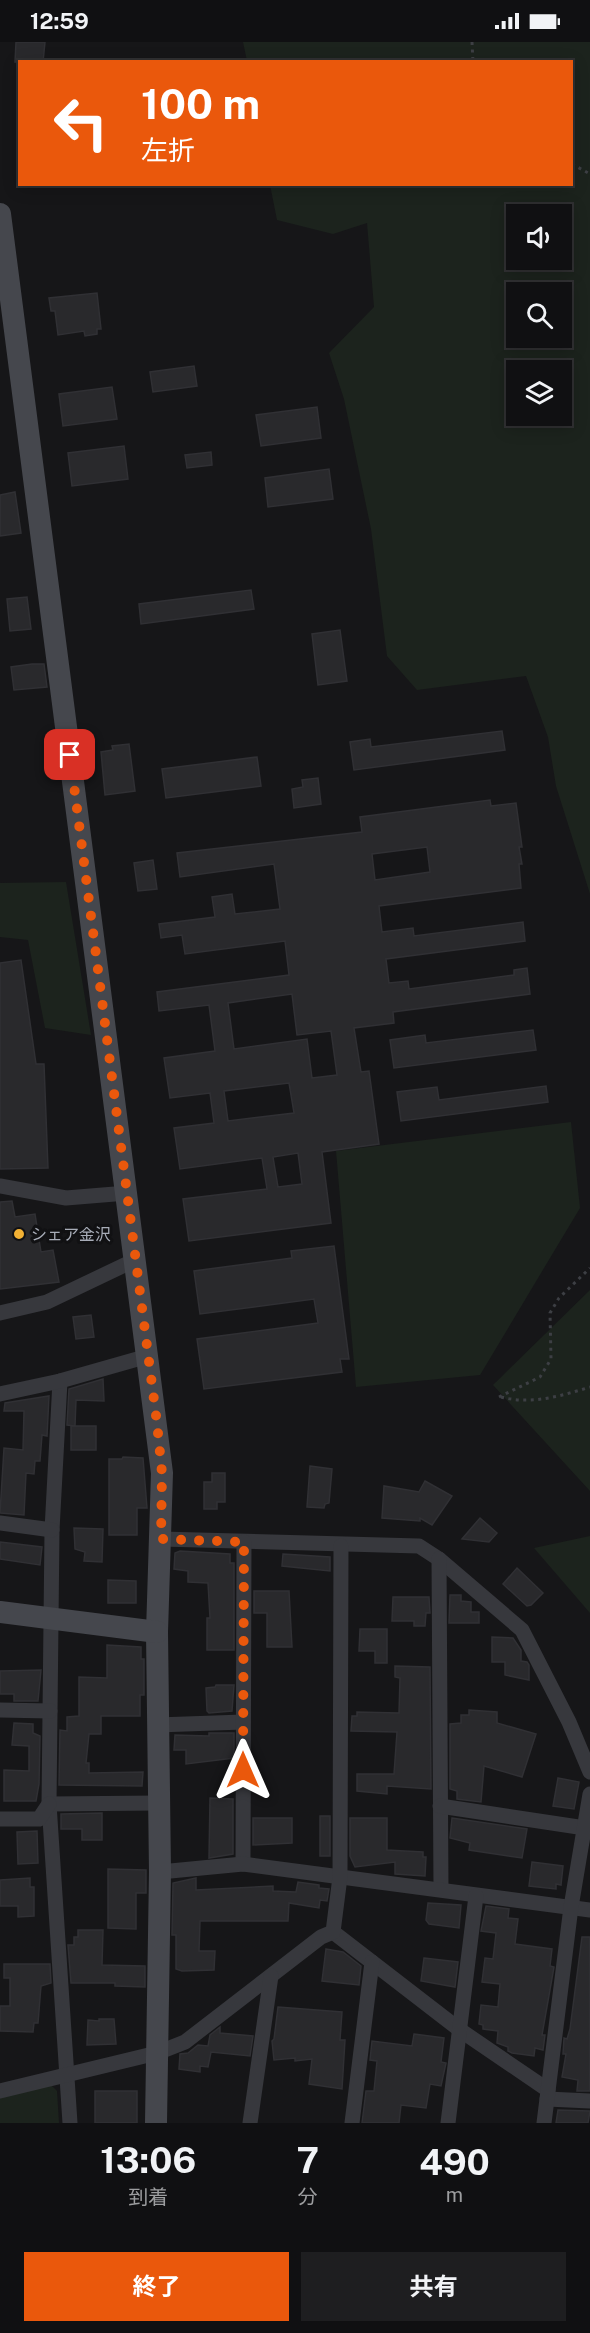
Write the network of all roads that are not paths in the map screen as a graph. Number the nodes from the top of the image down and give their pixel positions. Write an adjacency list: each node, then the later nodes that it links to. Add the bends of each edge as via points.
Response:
1 (0, 213): 3 (street)
2 (0, 1186): 3 (street, via 66,1198)
3 (127, 1193): 4 (street)
4 (135, 1260): 5 (street, via 47,1302); 6 (street)
5 (0, 1313)
6 (148, 1356): 7 (street); 11 (street, via 162,1473)
7 (60, 1382): 8 (street); 10 (street)
8 (0, 1394)
9 (0, 1523): 10 (street)
10 (52, 1530): 16 (street)
11 (161, 1539): 12 (street); 17 (street)
12 (244, 1542): 13 (street); 20 (street)
13 (340, 1546): 14 (street, via 419,1546); 31 (street)
14 (439, 1559): 22 (street, via 522,1630); 26 (street)
15 (0, 1612): 16 (street)
16 (51, 1619): 17 (street); 19 (street)
17 (157, 1632): 21 (street)
18 (0, 1710): 19 (street)
19 (50, 1711): 25 (street)
20 (243, 1722): 21 (street); 29 (street)
21 (157, 1725): 24 (street)
22 (590, 1772)
23 (590, 1794): 28 (street)
24 (158, 1803): 25 (street); 30 (street)
25 (49, 1804): 27 (street, via 39,1819); 41 (street)
26 (440, 1806): 28 (street); 32 (street)
27 (0, 1818)
28 (585, 1828): 34 (street)
29 (243, 1864): 30 (street); 31 (street)
30 (160, 1872): 40 (street)
31 (340, 1877): 32 (street); 36 (street)
32 (441, 1889): 33 (street)
33 (476, 1896): 34 (street); 39 (street)
34 (572, 1907): 35 (street); 43 (street)
35 (590, 1910)
36 (333, 1932): 37 (street); 38 (street)
37 (372, 1962): 39 (street); 48 (street)
38 (271, 1976): 40 (street, via 185,2042); 47 (street)
39 (460, 2030): 43 (street); 49 (street)
40 (157, 2053): 41 (street); 46 (street)
41 (67, 2075): 42 (street); 45 (street)
42 (0, 2091)
43 (547, 2095): 44 (street); 50 (street)
44 (590, 2101)
45 (70, 2123)
46 (156, 2123)
47 (250, 2123)
48 (352, 2123)
49 (448, 2123)
50 (544, 2123)

